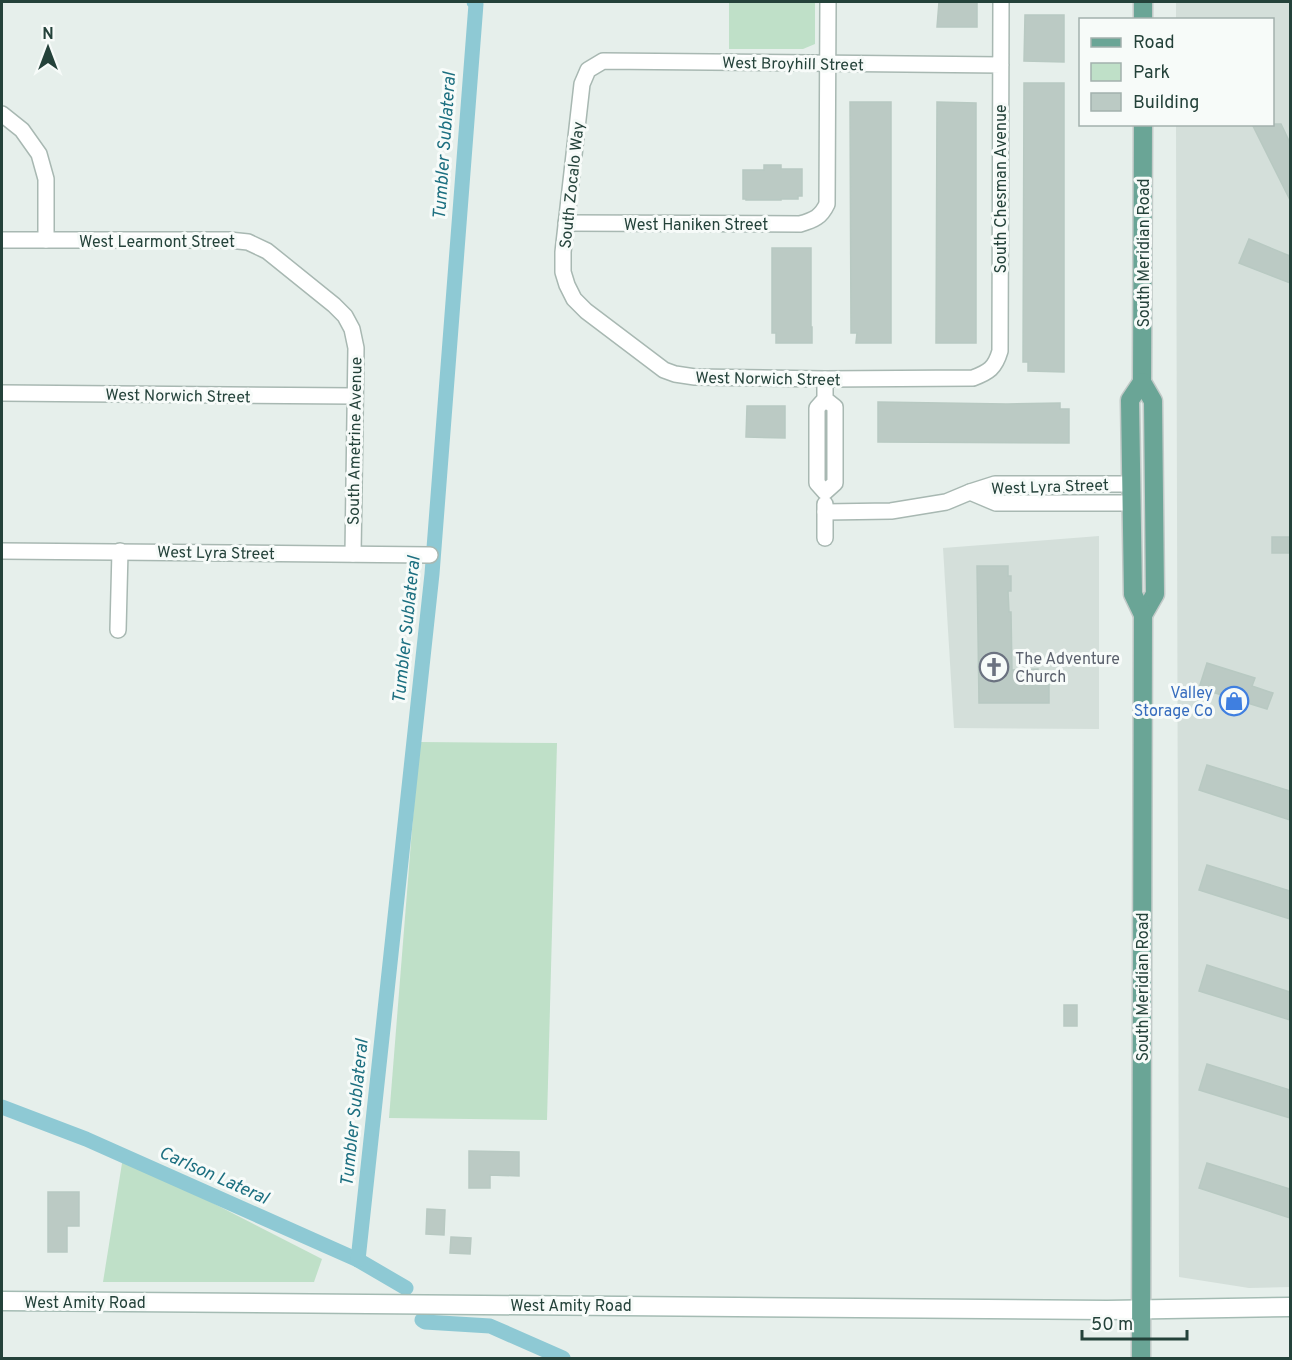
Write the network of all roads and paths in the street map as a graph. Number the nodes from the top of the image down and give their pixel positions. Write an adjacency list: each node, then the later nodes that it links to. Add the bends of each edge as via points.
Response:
1 (828, 2): 5 (street)
2 (1001, 2): 6 (street, South Chesman Avenue)
3 (1143, 2): 4 (main road)
4 (1143, 18)
5 (828, 64): 6 (street, West Broyhill Street); 7 (street, West Broyhill Street, via 603,61); 10 (street, West Haniken Street, via 827,204 812,221)
6 (1001, 65): 15 (street, South Chesman Avenue, via 1000,351)
7 (588, 70): 10 (street, South Zocalo Way, via 582,84)
8 (2, 114): 12 (street, via 22,130 39,154 46,179)
9 (1143, 126): 17 (main road, South Meridian Road)
10 (566, 223): 13 (street, South Zocalo Way, via 563,272)
11 (2, 240): 12 (street, West Learmont Street)
12 (46, 240): 14 (street, West Learmont Street, via 248,242 267,251 334,305)
13 (574, 299): 16 (street, West Norwich Street, via 656,365 675,374)
14 (351, 329): 19 (street, South Ametrine Avenue, via 356,348)
15 (987, 373): 16 (street, West Norwich Street, via 973,378)
16 (825, 379): 23 (street, via 825,399 817,408 817,483 825,492)
17 (1140, 384): 20 (main road, South Meridian Road, via 1130,400); 29 (main road, South Meridian Road, via 1153,401 1155,594)
18 (2, 393): 19 (street, West Norwich Street)
19 (354, 396): 27 (street, South Ametrine Avenue)
20 (1131, 484): 21 (street, West Lyra Street, via 994,484); 22 (main road, South Meridian Road); 29 (main road, via 1142,502)
21 (970, 492): 22 (street, West Lyra Street, via 996,503); 23 (street, West Lyra Street, via 946,501 891,511)
22 (1131, 503): 29 (main road, South Meridian Road, via 1133,594)
23 (825, 512): 24 (street)
24 (825, 538)
25 (2, 551): 26 (street, West Lyra Street)
26 (120, 551): 27 (street, West Lyra Street); 30 (street)
27 (353, 554): 28 (street, West Lyra Street)
28 (430, 555)
29 (1146, 611): 33 (main road, South Meridian Road)
30 (118, 630)
31 (2, 1301): 33 (main road, West Amity Road)
32 (1290, 1307): 33 (main road, West Amity Road)
33 (1141, 1310): 34 (main road, South Meridian Road)
34 (1141, 1359)

